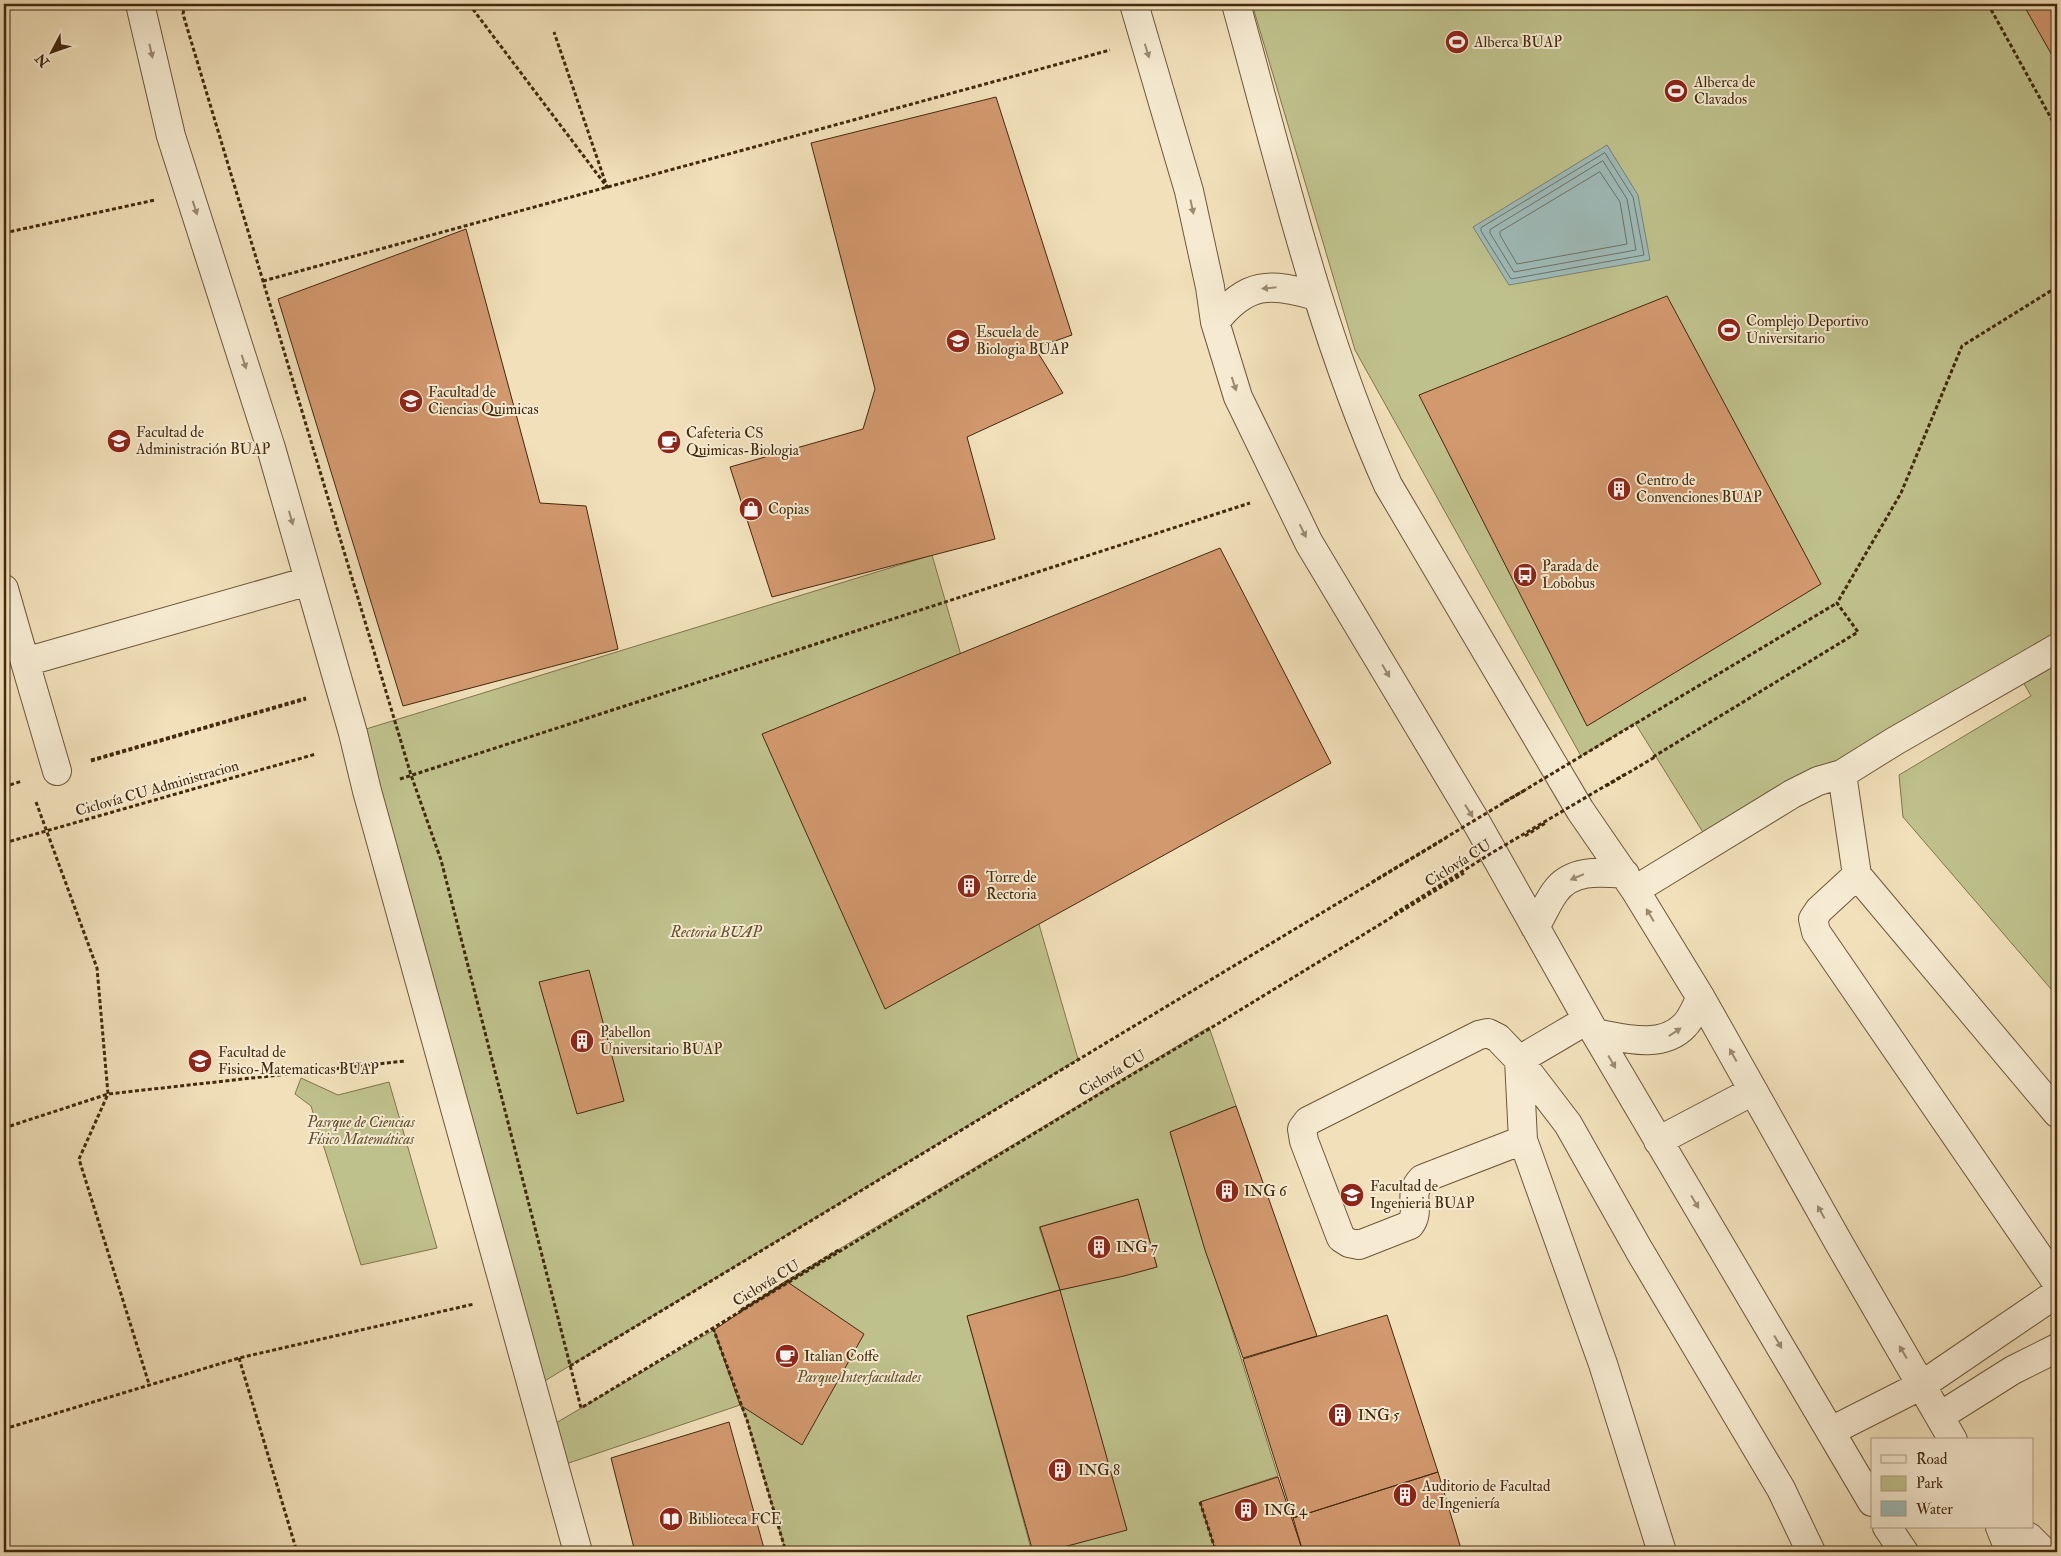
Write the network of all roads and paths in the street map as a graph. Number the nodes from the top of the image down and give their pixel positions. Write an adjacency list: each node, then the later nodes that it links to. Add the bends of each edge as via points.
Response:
1 (140, 4): 12 (street, one-way to 12, via 171,136)
2 (185, 4): 10 (path, via 183,14)
3 (469, 4): 11 (path)
4 (1134, 4): 8 (street)
5 (1236, 4): 16 (street)
6 (1988, 4): 9 (path)
7 (554, 32): 11 (path)
8 (1144, 41): 11 (path); 17 (street, one-way to 17, via 1189,191)
9 (2057, 129)
10 (234, 184): 12 (path); 14 (path)
11 (607, 187): 14 (path)
12 (190, 193): 13 (path); 19 (street, one-way to 19, via 272,448)
13 (4, 233)
14 (263, 281): 31 (path)
15 (2057, 287): 21 (path, via 1962,346 1901,493)
16 (1316, 296): 17 (street, one-way to 17, via 1287,287 1266,287 1243,294 1227,306); 29 (street, via 1388,485)
17 (1215, 322): 18 (street, one-way to 18, via 1238,397)
18 (1284, 492): 31 (path); 36 (street, one-way to 36, via 1309,543)
19 (309, 581): 23 (street); 33 (street)
20 (4, 589): 23 (street)
21 (1836, 603): 26 (path, bridge); 27 (path, via 1858,632)
22 (2057, 648): 30 (street)
23 (25, 662): 28 (street)
24 (313, 696): 28 (path)
25 (316, 754): 37 (path, Ciclovía CU Administracion)
26 (1581, 756): 29 (path, Ciclovía CU); 59 (path, bridge)
27 (1654, 757): 35 (path, Ciclovía CU); 56 (path, bridge)
28 (57, 770): 32 (path)
29 (1557, 771): 35 (street); 36 (path, Ciclovía CU)
30 (1842, 774): 40 (street); 41 (street, via 1792,794)
31 (411, 775): 33 (path); 59 (path, via 441,860)
32 (4, 786)
33 (367, 791): 45 (street)
34 (36, 802): 37 (path)
35 (1576, 804): 39 (path, Ciclovía CU); 41 (street)
36 (1475, 820): 39 (street); 59 (path, Ciclovía CU)
37 (46, 831): 38 (path, Ciclovía CU Administracion); 48 (path, via 97,968)
38 (4, 843)
39 (1494, 854): 42 (street); 56 (path, Ciclovía CU)
40 (1857, 875): 49 (street); 53 (street, via 1819,910 1813,919 1816,932)
41 (1630, 882): 42 (street, one-way to 42, via 1594,872 1575,877 1556,891); 43 (street, one-way to 41)
42 (1535, 927): 44 (street)
43 (1700, 998): 44 (street, one-way to 43, via 1635,1040 1665,1039 1685,1026); 47 (street, one-way to 43)
44 (1591, 1026): 46 (street); 52 (street, one-way to 52)
45 (441, 1058): 48 (path); 55 (street)
46 (1519, 1060): 51 (street); 51 (street, via 1498,1038 1488,1033 1478,1035 1308,1121 1302,1129 1341,1238 1349,1244 1359,1245 1410,1225 1415,1218 1413,1193 1422,1180); 79 (street, via 1568,1124 1781,1489)
47 (1753, 1091): 52 (street); 61 (street, one-way to 47)
48 (108, 1094): 50 (path); 60 (path, via 79,1160)
49 (2057, 1112)
50 (4, 1128)
51 (1523, 1140): 78 (street, via 1603,1364)
52 (1658, 1141): 67 (street, one-way to 67)
53 (2057, 1283)
54 (2057, 1293): 61 (street)
55 (509, 1303): 58 (path, via 483,1301); 62 (street)
56 (713, 1328): 63 (path); 76 (path, via 747,1420)
57 (2057, 1348): 64 (street, via 2012,1370)
58 (239, 1358): 60 (path); 74 (path)
59 (570, 1366): 62 (path); 63 (path)
60 (149, 1384): 65 (path)
61 (1922, 1385): 64 (street); 67 (street)
62 (533, 1388): 66 (street)
63 (581, 1408): 66 (path)
64 (1940, 1416): 68 (street)
65 (4, 1429)
66 (544, 1430): 75 (street)
67 (1831, 1431): 69 (street)
68 (1952, 1438)
69 (1871, 1500)
70 (1200, 1502): 77 (path)
71 (1888, 1528): 80 (street)
72 (2000, 1528): 81 (street)
73 (2014, 1528): 82 (street)
74 (298, 1552)
75 (578, 1552)
76 (786, 1552)
77 (1216, 1552)
78 (1662, 1552)
79 (1811, 1552)
80 (1904, 1552)
81 (2010, 1552)
82 (2044, 1552)

